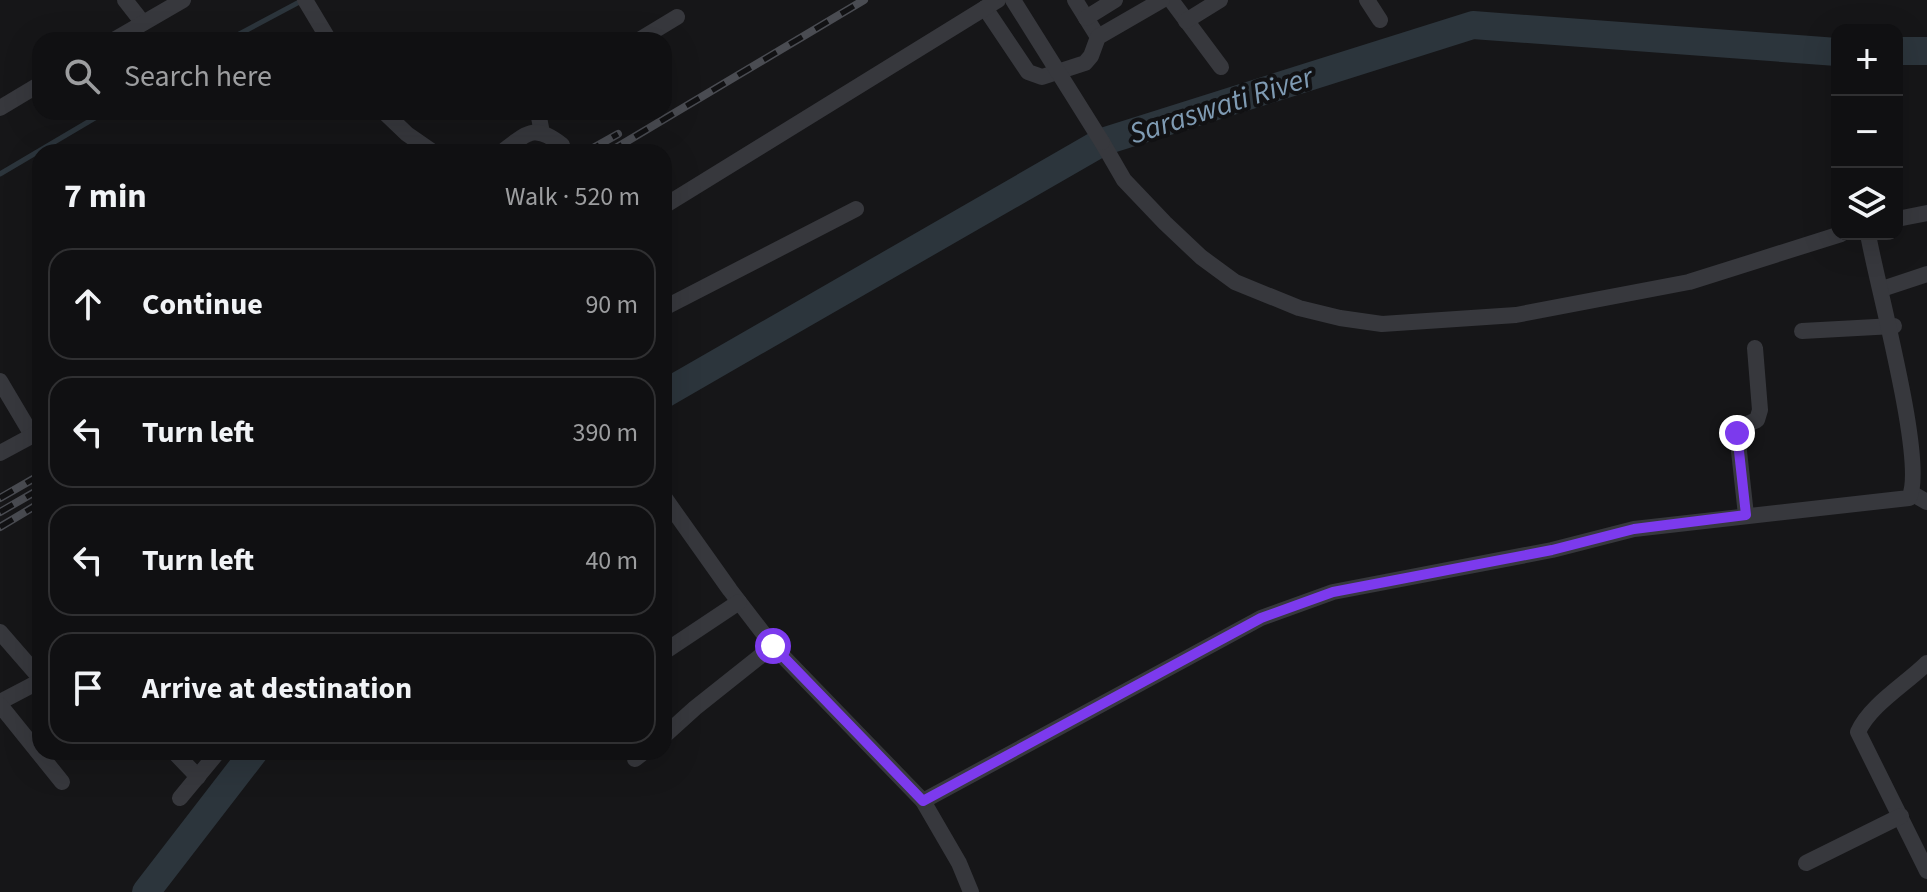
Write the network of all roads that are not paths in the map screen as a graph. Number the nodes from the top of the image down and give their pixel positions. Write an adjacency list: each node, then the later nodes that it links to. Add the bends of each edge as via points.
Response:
1 (125, 0): 16 (street)
2 (183, 0): 16 (street)
3 (305, 0): 18 (street)
4 (1013, 0): 34 (street, bridge, via 1124,180 1224,274 1299,308 1382,324 1516,315 1689,282)
5 (1075, 0): 13 (street)
6 (1115, 0): 13 (street)
7 (1162, 0): 20 (street)
8 (1171, 0): 15 (street)
9 (1220, 0): 15 (street)
10 (1367, 0): 14 (street)
11 (992, 4): 20 (street, via 1035,76 1085,63); 30 (street)
12 (677, 17): 19 (street)
13 (1086, 18): 20 (street)
14 (1380, 20)
15 (1186, 21): 21 (street)
16 (143, 23): 17 (street)
17 (128, 32)
18 (324, 32)
19 (652, 32)
20 (1098, 37)
21 (1221, 67)
22 (32, 89): 23 (street)
23 (0, 108)
24 (392, 120): 27 (street)
25 (540, 120): 26 (street)
26 (542, 133): 28 (street, via 526,133); 29 (street)
27 (421, 144)
28 (512, 144)
29 (561, 144)
30 (672, 201)
31 (856, 209): 38 (street)
32 (1927, 213): 33 (street)
33 (1903, 218)
34 (1831, 237)
35 (1869, 240): 37 (street)
36 (1927, 274): 37 (street)
37 (1882, 289): 39 (street)
38 (672, 304)
39 (1894, 326): 40 (street); 43 (street)
40 (1802, 331)
41 (1755, 348): 49 (street, via 1760,410 1757,420 1737,433)
42 (0, 381): 44 (street)
43 (1921, 417): 47 (street)
44 (32, 427)
45 (32, 435): 46 (street)
46 (0, 453)
47 (1920, 498): 49 (street)
48 (672, 508): 50 (street)
49 (1746, 515): 66 (street, via 1634,529 1333,592 1261,618)
50 (739, 602): 52 (street); 53 (street)
51 (0, 632): 55 (street)
52 (773, 646): 58 (street); 66 (street)
53 (672, 647)
54 (1927, 663): 67 (street, via 1880,702 1858,732)
55 (32, 670)
56 (32, 685): 57 (street)
57 (0, 704): 59 (street)
58 (672, 729)
59 (32, 744)
60 (45, 760): 64 (street)
61 (182, 760): 63 (street)
62 (212, 760): 63 (street)
63 (198, 777): 65 (street)
64 (62, 782)
65 (180, 798)
66 (923, 801): 70 (street)
67 (1901, 816): 68 (street); 69 (street)
68 (1806, 863)
69 (1927, 871)
70 (971, 892)

